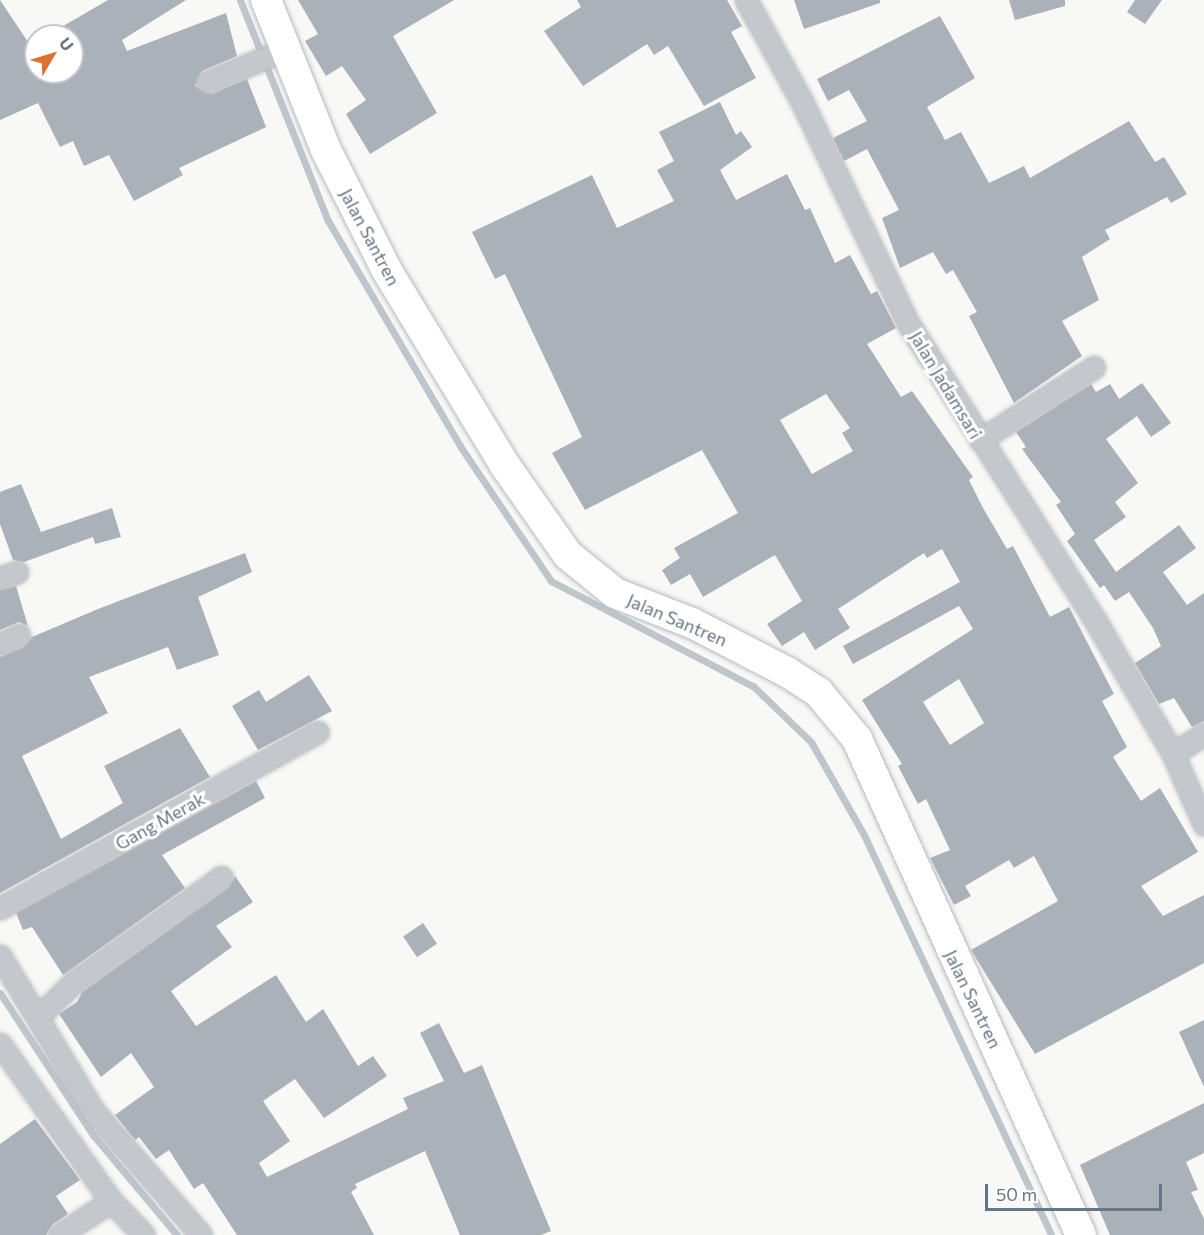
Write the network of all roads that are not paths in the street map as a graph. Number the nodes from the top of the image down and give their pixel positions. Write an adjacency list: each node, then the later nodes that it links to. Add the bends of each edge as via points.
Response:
1 (266, 0): 3 (street, Jalan Santren)
2 (746, 0): 6 (street, Jalan Jadamsari, via 802,102 908,323)
3 (271, 56): 4 (street); 20 (street, Jalan Santren, via 386,269 504,464 568,555 615,594 692,623 787,672 819,693 857,739)
4 (207, 82)
5 (1094, 367): 6 (street)
6 (980, 440): 9 (street, Jalan Jadamsari, via 1095,620)
7 (318, 732): 12 (street, Gang Merak)
8 (1204, 734): 9 (street)
9 (1173, 754): 10 (street, Jalan Jadamsari)
10 (1204, 824)
11 (222, 877): 14 (street, via 74,982)
12 (0, 908)
13 (0, 956): 14 (street)
14 (39, 1016): 19 (street, via 101,1121)
15 (0, 1044): 16 (street)
16 (111, 1201): 17 (street); 18 (street)
17 (59, 1235)
18 (144, 1235)
19 (201, 1235)
20 (1081, 1235)

